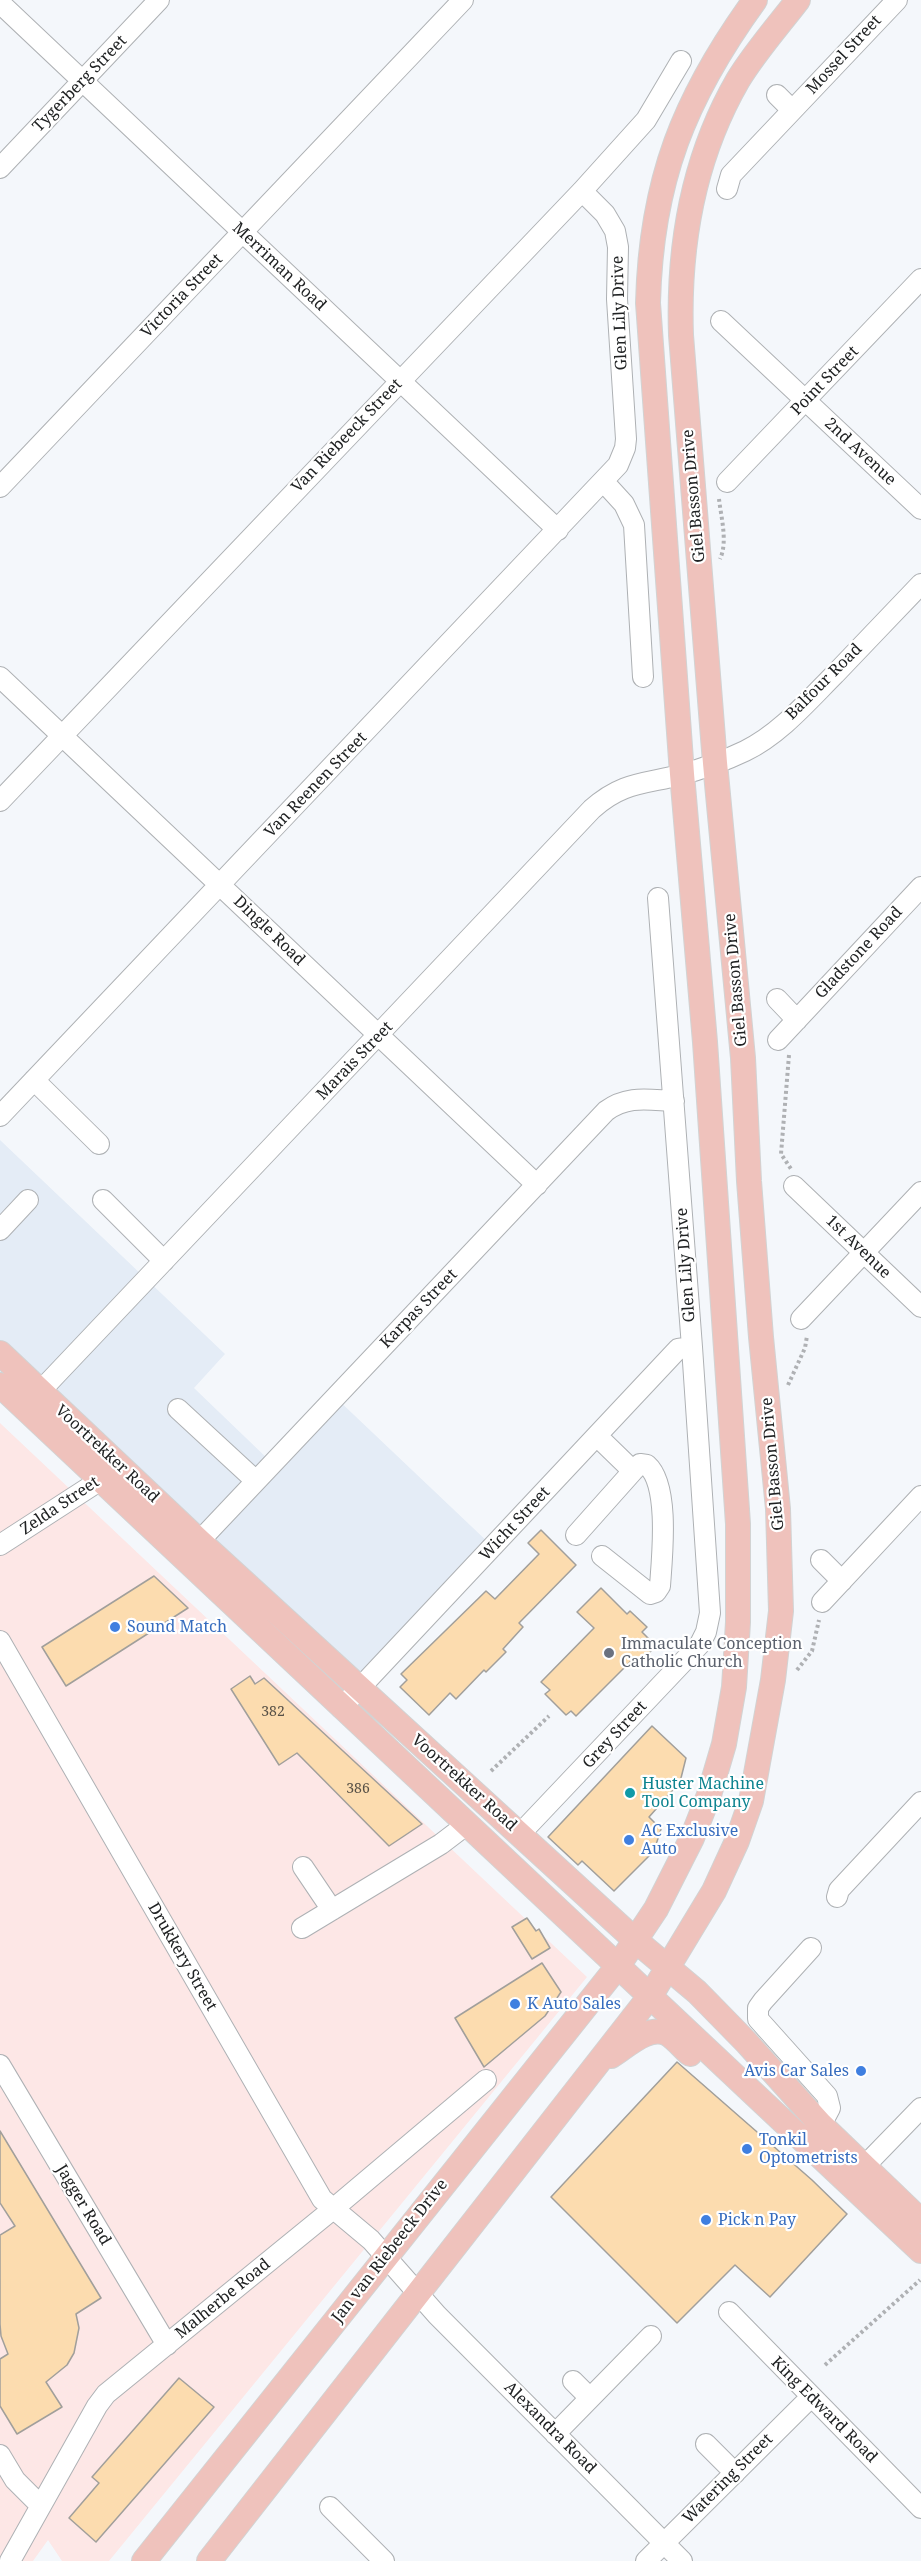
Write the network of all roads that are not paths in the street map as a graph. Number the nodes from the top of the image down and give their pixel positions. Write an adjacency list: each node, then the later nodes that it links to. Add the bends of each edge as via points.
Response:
1 (159, 0): 8 (street, Tygerberg Street)
2 (463, 0): 14 (street, Victoria Street)
3 (754, 0): 30 (main road, Giel Basson Drive, via 709,68 679,134 662,183 652,231 649,337)
4 (798, 0): 29 (main road, Giel Basson Drive, via 738,80 705,156 685,230 679,289 681,335)
5 (897, 0): 10 (street, Mossel Street)
6 (0, 3): 8 (street, Merriman Road)
7 (681, 61): 13 (street, Van Riebeeck Street, via 646,120)
8 (81, 82): 11 (street, Tygerberg Street); 14 (street, Merriman Road)
9 (777, 95): 10 (street)
10 (792, 110): 12 (street, Mossel Street, via 731,175)
11 (0, 168)
12 (727, 189)
13 (582, 191): 17 (street, Van Riebeeck Street); 19 (street, Glen Lily Drive, via 611,222 618,247)
14 (242, 232): 17 (street, Merriman Road); 22 (street, Victoria Street)
15 (921, 279): 18 (street, Point Street)
16 (721, 321): 18 (street, 2nd Avenue)
17 (400, 381): 24 (street, Merriman Road); 28 (street, Van Riebeeck Street)
18 (806, 401): 21 (street, Point Street); 23 (street, 2nd Avenue)
19 (625, 448): 20 (street, Van Reenen Street, via 618,465)
20 (603, 481): 24 (street, Van Reenen Street); 27 (street, via 624,504 634,525)
21 (722, 486)
22 (0, 487)
23 (921, 509)
24 (558, 530): 32 (street, Van Reenen Street)
25 (921, 584): 29 (street, Balfour Road, via 805,704 767,737)
26 (0, 677): 28 (street, Dingle Road)
27 (643, 677)
28 (62, 736): 31 (street, Van Riebeeck Street); 32 (street, Dingle Road)
29 (715, 763): 30 (street, Marais Street); 85 (main road, Giel Basson Drive, via 743,1058 755,1259 778,1509 781,1611 751,1801 714,1891)
30 (682, 774): 37 (street, Marais Street, via 626,786 602,800); 82 (main road, Giel Basson Drive, via 738,1524 737,1643 724,1744 709,1795 656,1909)
31 (0, 801)
32 (221, 885): 37 (street, Dingle Road); 39 (street, Van Reenen Street)
33 (921, 887): 36 (street, Gladstone Road)
34 (658, 898): 40 (street, Glen Lily Drive)
35 (777, 999): 36 (street)
36 (797, 1020): 38 (street, Gladstone Road)
37 (379, 1036): 44 (street, Dingle Road); 50 (street, Marais Street)
38 (784, 1045)
39 (34, 1080): 41 (street, Van Reenen Street); 42 (street)
40 (674, 1101): 44 (street, Karpas Street, via 618,1102); 53 (street, Glen Lily Drive)
41 (0, 1116)
42 (99, 1144)
43 (795, 1180): 49 (street, 1st Avenue)
44 (537, 1185): 62 (street, Karpas Street)
45 (921, 1192): 49 (street)
46 (28, 1200): 48 (street)
47 (103, 1200): 50 (street)
48 (0, 1230)
49 (864, 1253): 51 (street, 1st Avenue); 52 (street)
50 (164, 1261): 56 (street, Marais Street)
51 (921, 1307)
52 (805, 1323)
53 (692, 1347): 58 (street, Wicht Street, via 678,1349); 71 (street, Glen Lily Drive, via 710,1614)
54 (0, 1353): 56 (main road, Voortrekker Road)
55 (0, 1385): 56 (main road, Voortrekker Road)
56 (32, 1400): 59 (main road, Voortrekker Road); 61 (main road, Voortrekker Road)
57 (178, 1408): 62 (street)
58 (598, 1437): 60 (street); 73 (street, Wicht Street)
59 (117, 1462): 61 (street, Zelda Street); 66 (main road, Voortrekker Road)
60 (633, 1471): 64 (street); 67 (street, via 640,1464 647,1465 657,1478 662,1539 660,1586 650,1594)
61 (99, 1481): 65 (street, Zelda Street); 66 (main road, Voortrekker Road)
62 (256, 1481): 66 (street, Karpas Street)
63 (921, 1496): 69 (street)
64 (576, 1535)
65 (0, 1545)
66 (191, 1549): 73 (main road, Voortrekker Road); 74 (main road, Voortrekker Road)
67 (602, 1556)
68 (821, 1560): 69 (street)
69 (842, 1581): 70 (street)
70 (823, 1608)
71 (706, 1632): 77 (street, Grey Street, via 700,1644)
72 (0, 1641): 94 (street, Drukkery Street, via 322,2199)
73 (360, 1688): 74 (street, Wicht Street); 77 (main road, Voortrekker Road)
74 (341, 1708): 76 (main road, Voortrekker Road)
75 (921, 1802): 79 (street, via 839,1890)
76 (466, 1824): 80 (street, via 441,1844); 84 (main road, Voortrekker Road)
77 (520, 1834): 82 (main road, Voortrekker Road)
78 (303, 1867): 80 (street)
79 (837, 1897)
80 (332, 1910): 81 (street)
81 (302, 1928)
82 (635, 1940): 84 (main road, Jan van Riebeeck Drive); 85 (main road, Voortrekker Road)
83 (811, 1948): 92 (street, via 763,2001 758,2019 827,2096 830,2108)
84 (618, 1966): 86 (main road, Voortrekker Road); 97 (main road, Jan van Riebeeck Drive)
85 (668, 1967): 86 (main road); 92 (main road, Voortrekker Road, via 747,2043)
86 (651, 1995): 88 (main road); 90 (main road, Voortrekker Road)
87 (0, 2065): 101 (street, Jagger Road)
88 (594, 2067): 90 (main road, via 645,2034 667,2033 724,2082); 98 (main road)
89 (486, 2080): 94 (street, Malherbe Road)
90 (763, 2103): 93 (main road, Voortrekker Road)
91 (921, 2108): 93 (street)
92 (821, 2125): 93 (main road, Voortrekker Road)
93 (856, 2175): 95 (main road, Voortrekker Road); 96 (main road, Voortrekker Road)
94 (333, 2209): 97 (street, Drukkery Street); 101 (street, Malherbe Road)
95 (921, 2221)
96 (921, 2251)
97 (385, 2256): 98 (street, Alexandra Road); 114 (main road, Jan van Riebeeck Drive)
98 (419, 2294): 105 (street, Alexandra Road); 115 (main road)
99 (729, 2312): 103 (street, King Edward Road)
100 (651, 2336): 104 (street)
101 (167, 2345): 109 (street, Malherbe Road, via 102,2400)
102 (573, 2380): 104 (street)
103 (811, 2397): 108 (street, Watering Street); 111 (street, King Edward Road)
104 (591, 2398): 105 (street)
105 (555, 2434): 112 (street, Alexandra Road)
106 (706, 2444): 108 (street)
107 (0, 2455): 109 (street, via 15,2480)
108 (735, 2473): 112 (street, Watering Street)
109 (41, 2506): 113 (street, Malherbe Road)
110 (330, 2507): 116 (street)
111 (921, 2508)
112 (664, 2543): 117 (street, Watering Street); 118 (street, Alexandra Road)
113 (10, 2561)
114 (144, 2561)
115 (209, 2561)
116 (384, 2561)
117 (646, 2561)
118 (682, 2561)

